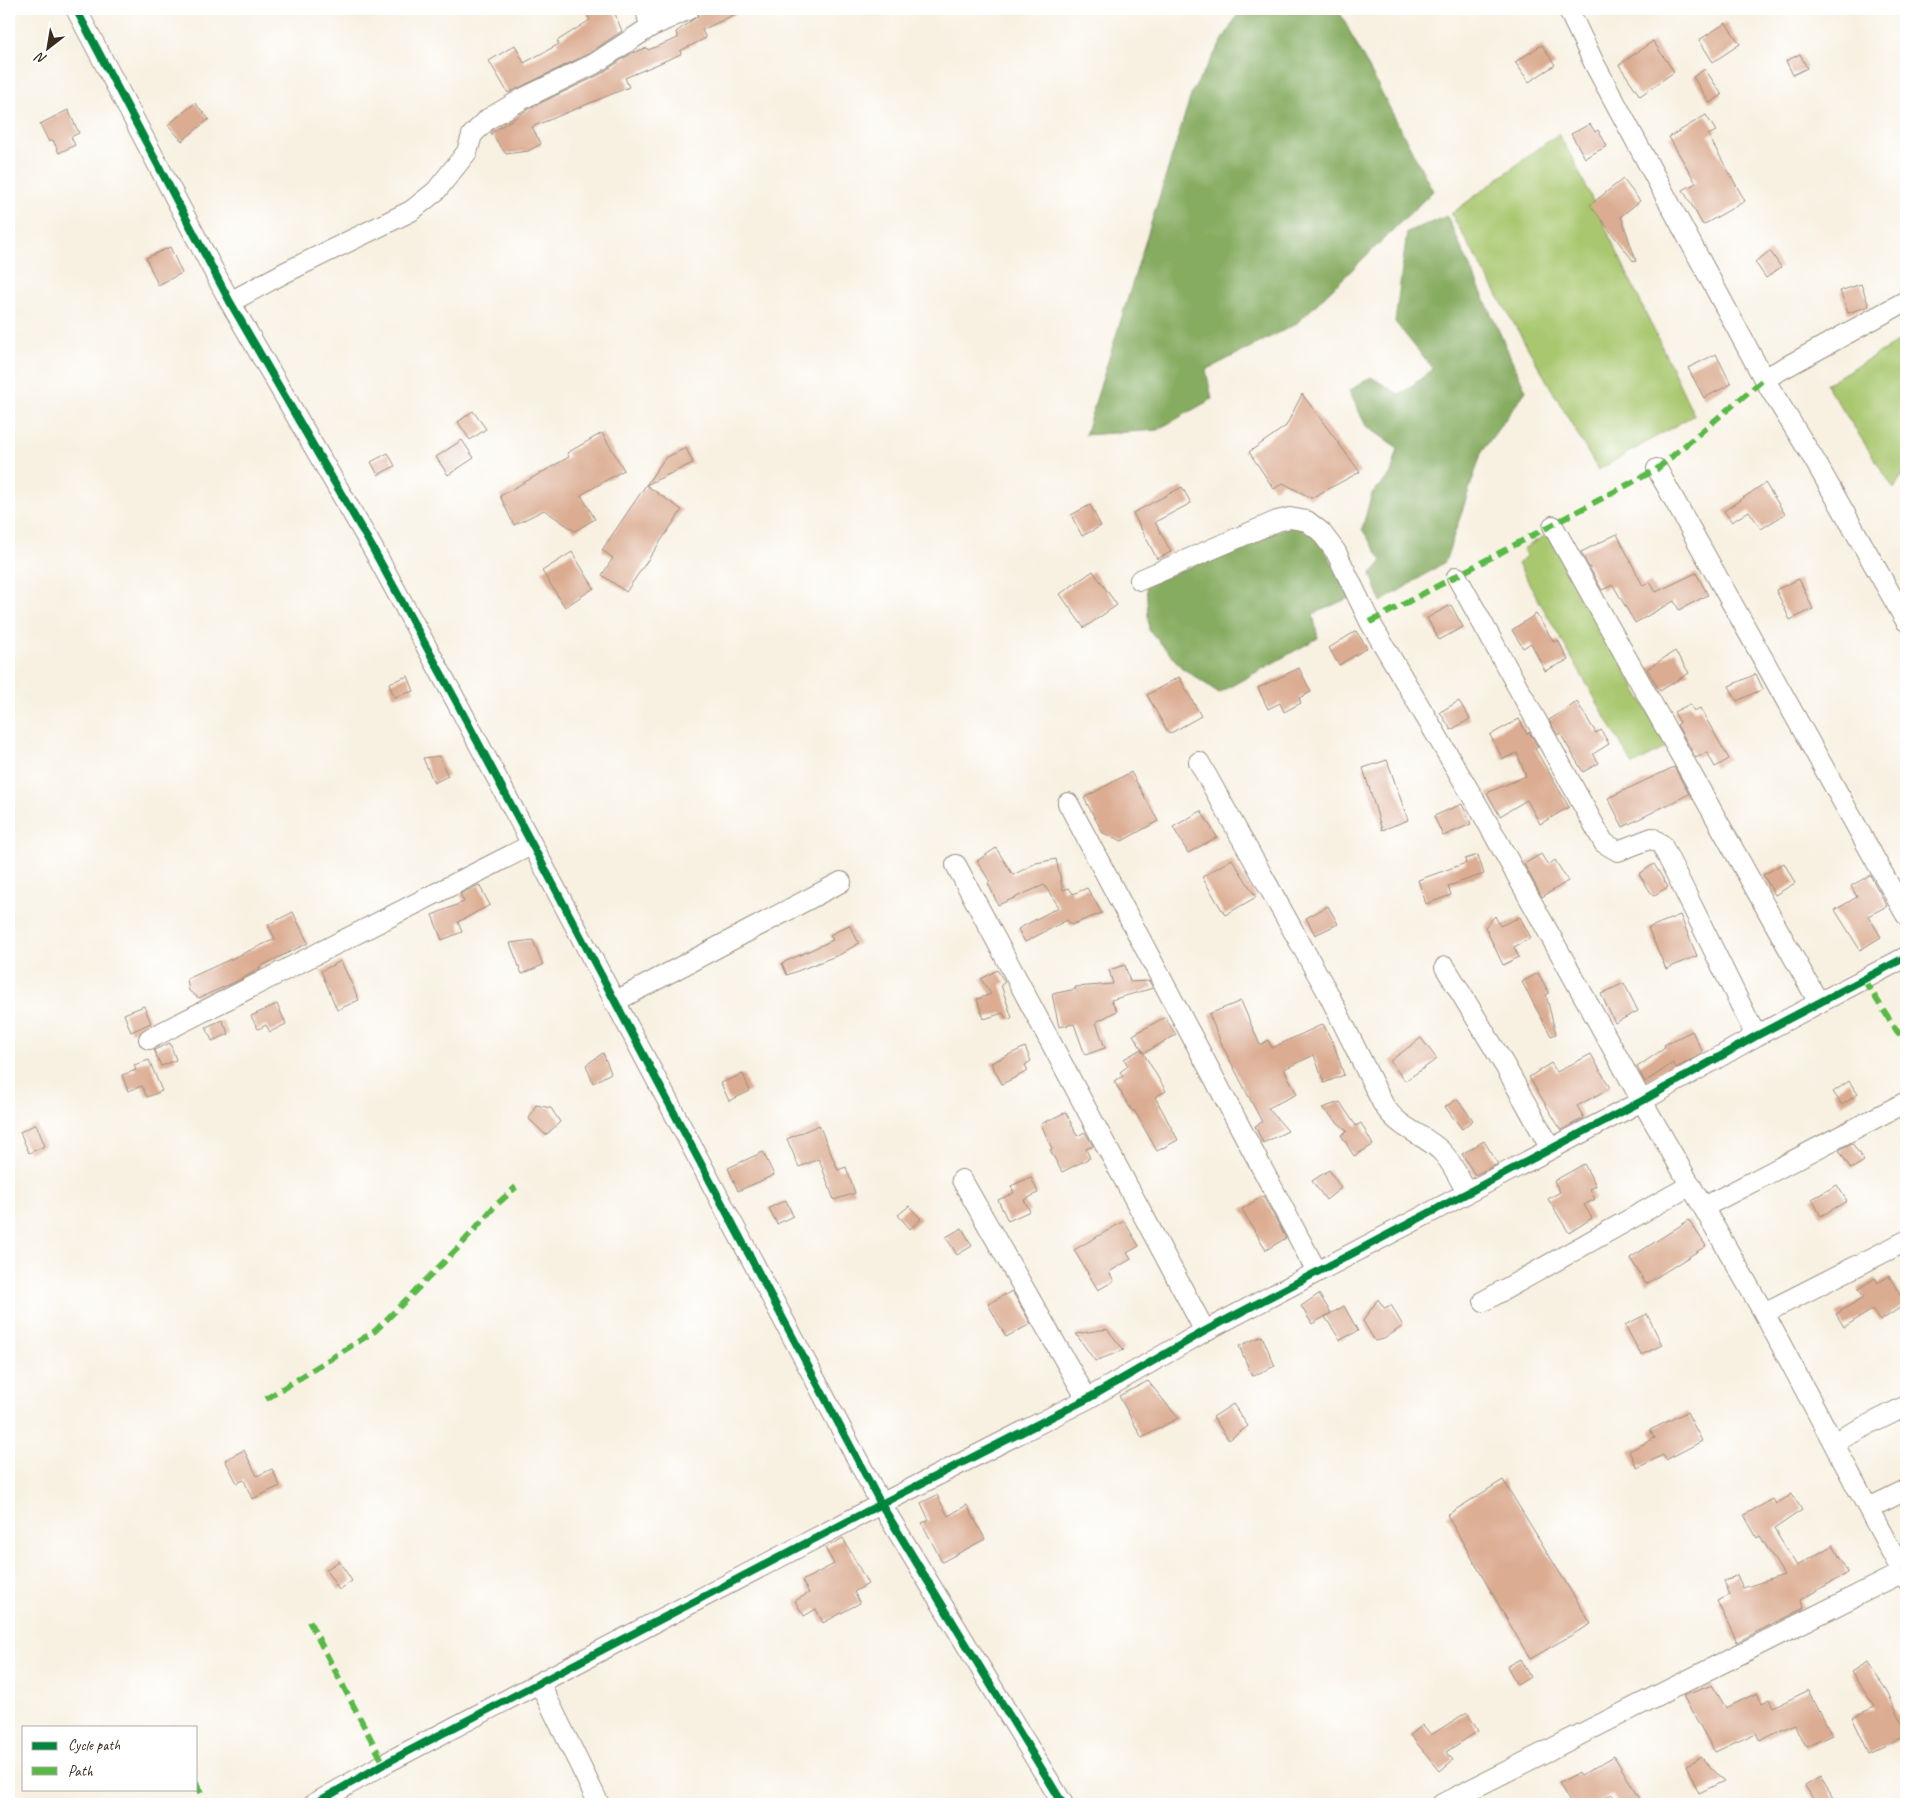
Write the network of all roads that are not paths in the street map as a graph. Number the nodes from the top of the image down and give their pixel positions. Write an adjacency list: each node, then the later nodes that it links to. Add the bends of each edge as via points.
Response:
1 (76, 9): 6 (street)
2 (689, 9): 4 (street)
3 (1568, 9): 7 (street, via 1599,74)
4 (648, 18): 6 (street, via 594,64 488,119 472,135 467,152 424,203)
5 (1906, 301): 7 (street)
6 (230, 302): 15 (street, via 372,547)
7 (1764, 379): 12 (street, via 1815,460)
8 (1657, 469): 18 (street)
9 (1553, 526): 22 (street)
10 (1457, 578): 23 (street, via 1604,843 1618,851 1652,838 1662,845)
11 (1140, 580): 25 (street, via 1277,521 1290,518 1307,521 1321,532 1336,552 1370,622 1481,811)
12 (1906, 620)
13 (1199, 762): 30 (street, via 1328,993 1382,1104 1407,1130 1443,1153)
14 (1068, 804): 33 (street)
15 (531, 845): 21 (street); 24 (street)
16 (956, 865): 36 (street)
17 (841, 882): 21 (street)
18 (1906, 915)
19 (1906, 957): 22 (street)
20 (1446, 967): 27 (street)
21 (614, 1002): 41 (street)
22 (1819, 1003): 23 (street)
23 (1756, 1036): 25 (street)
24 (149, 1039)
25 (1642, 1101): 27 (street); 29 (street)
26 (1906, 1102): 31 (street)
27 (1551, 1149): 30 (street)
28 (962, 1180): 37 (street)
29 (1691, 1185): 31 (street); 34 (street)
30 (1467, 1193): 33 (street)
31 (1704, 1207): 35 (street)
32 (1906, 1241): 35 (street)
33 (1317, 1272): 36 (street)
34 (1484, 1301)
35 (1764, 1313): 39 (street)
36 (1205, 1331): 37 (street)
37 (1087, 1400): 41 (street)
38 (1906, 1406): 39 (street)
39 (1834, 1442): 42 (street)
40 (1906, 1490): 42 (street)
41 (881, 1504): 44 (street); 47 (street)
42 (1869, 1508): 43 (street)
43 (1904, 1576): 48 (street)
44 (540, 1684): 45 (street, via 384,1764); 46 (street)
45 (314, 1804)
46 (599, 1804)
47 (1063, 1804)
48 (1442, 1804)

